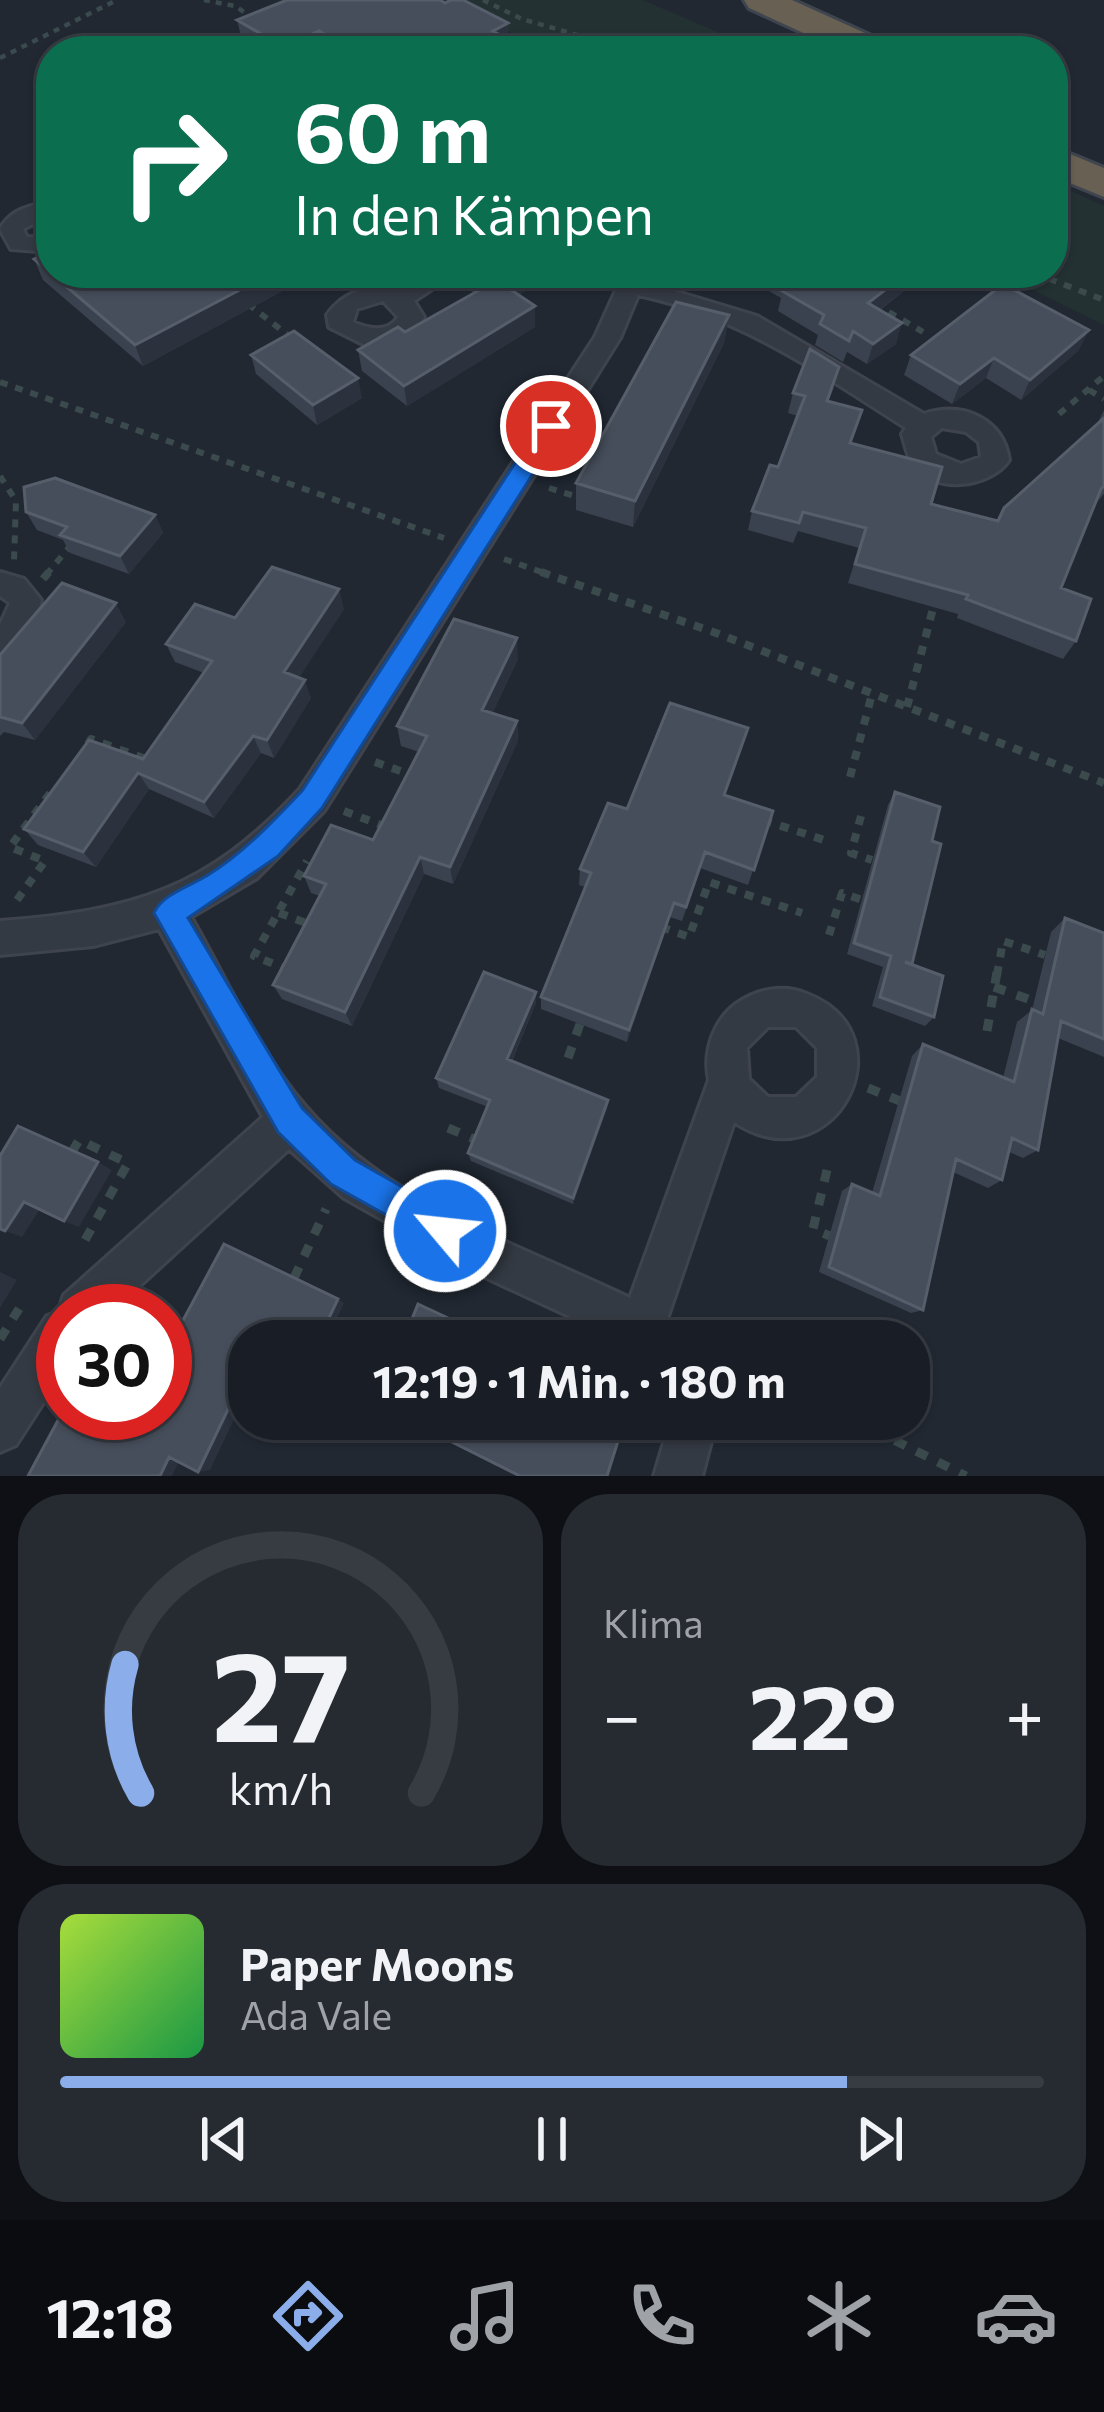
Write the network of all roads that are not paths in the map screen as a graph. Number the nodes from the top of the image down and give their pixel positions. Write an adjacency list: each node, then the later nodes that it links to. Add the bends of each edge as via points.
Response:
1 (749, 6): 2 (highway); 3 (highway)
2 (796, 36)
3 (832, 36)
4 (1068, 140): 5 (highway)
5 (1104, 156)
6 (1068, 167): 7 (highway)
7 (1104, 184)
8 (36, 211): 9 (street, via 11,228 20,244)
9 (36, 245)
10 (418, 288): 13 (street)
11 (626, 288): 17 (street, via 615,325 312,800 268,847)
12 (664, 288): 14 (street, via 737,312)
13 (400, 298)
14 (922, 426)
15 (13, 590): 16 (street, via 23,622)
16 (0, 644)
17 (169, 913): 18 (street, via 82,934); 20 (street)
18 (6, 923)
19 (729, 1078): 23 (street)
20 (290, 1120): 21 (street); 22 (street, via 343,1172 408,1213)
21 (110, 1284)
22 (622, 1320)
23 (654, 1320)
24 (36, 1374): 25 (street)
25 (0, 1429)
26 (688, 1440): 27 (street)
27 (678, 1476)

